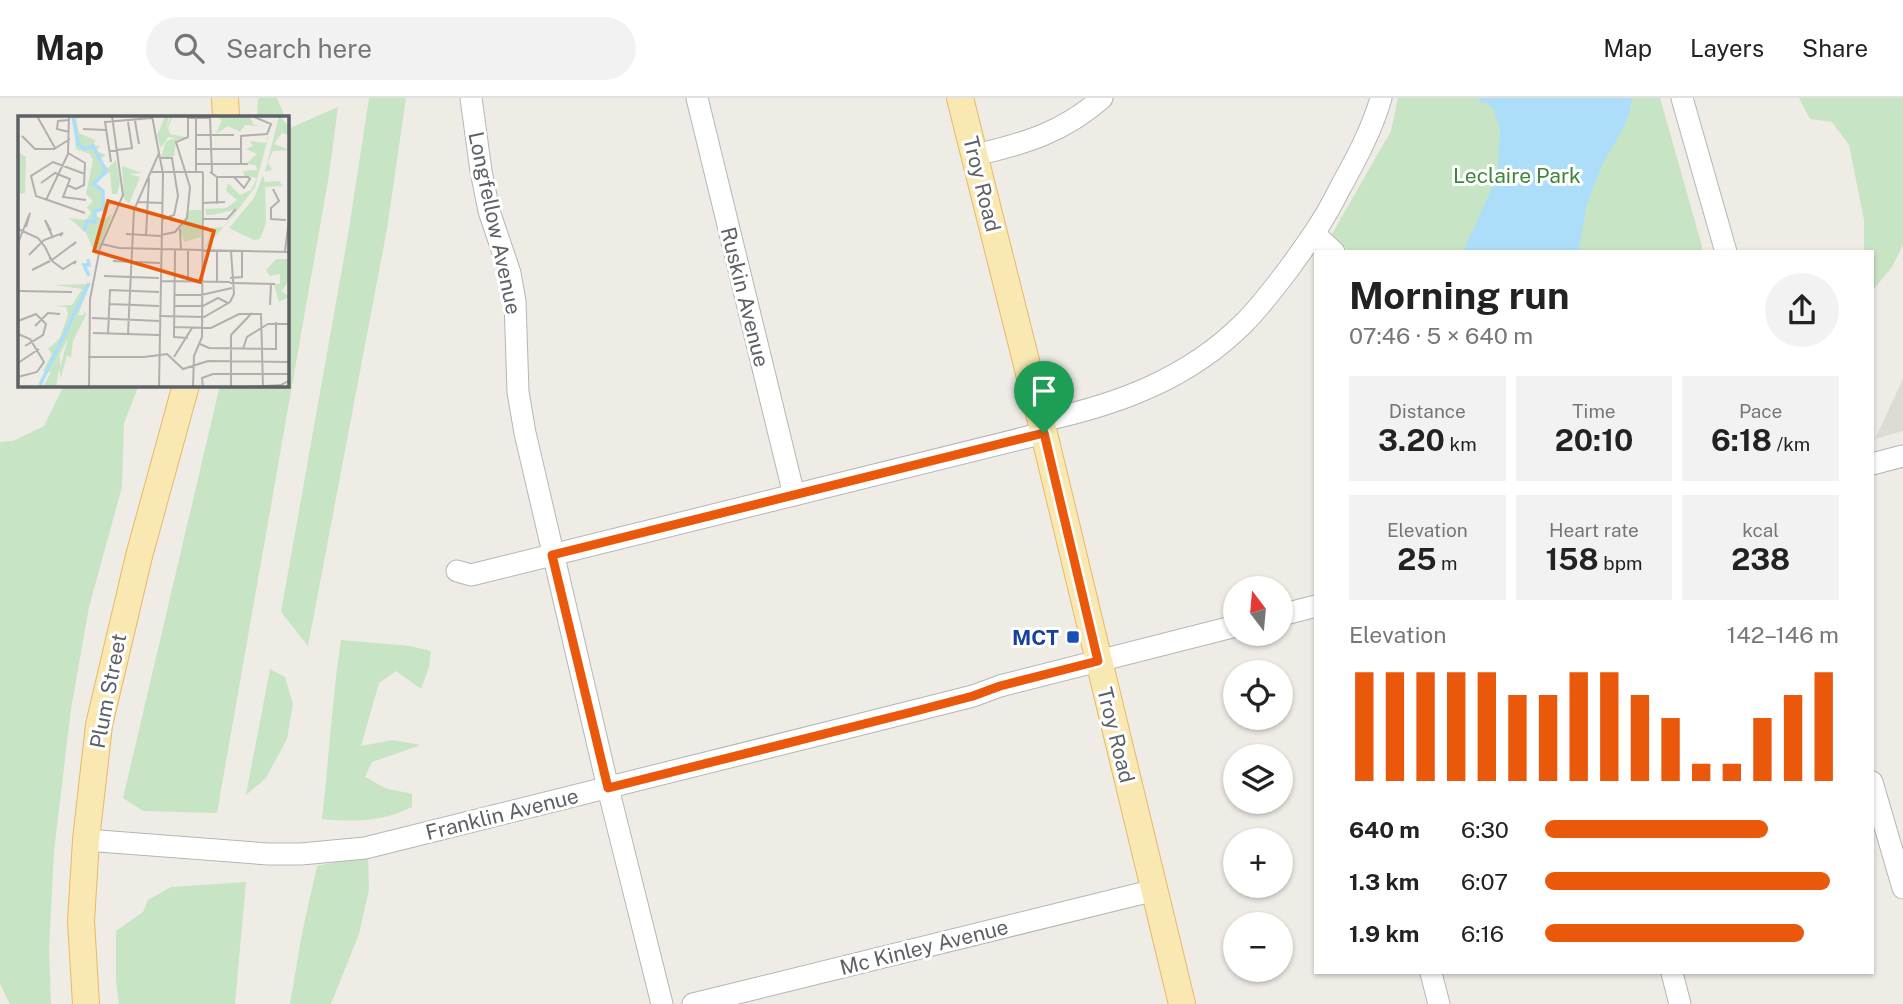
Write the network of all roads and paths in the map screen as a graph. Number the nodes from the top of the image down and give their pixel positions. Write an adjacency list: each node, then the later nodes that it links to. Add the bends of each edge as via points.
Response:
1 (225, 98): 8 (main road)
2 (471, 98): 18 (street, Longfellow Avenue, via 489,211 515,301 518,392)
3 (697, 98): 17 (street, Ruskin Avenue)
4 (960, 98): 9 (main road, Troy Road)
5 (1102, 98): 9 (street, via 1050,133)
6 (1381, 98): 10 (street, via 1354,162)
7 (1682, 98): 12 (street)
8 (226, 116)
9 (975, 155): 14 (main road, Troy Road)
10 (1315, 234): 11 (street); 14 (street, via 1258,308 1210,352 1138,393)
11 (1332, 250)
12 (1725, 250)
13 (185, 387): 26 (main road, Plum Street, via 113,663 96,745)
14 (1042, 427): 17 (street); 23 (main road, Troy Road)
15 (1903, 456): 16 (street)
16 (1874, 463)
17 (794, 495): 18 (street)
18 (552, 555): 19 (street, via 471,575); 24 (street, Longfellow Avenue)
19 (457, 571)
20 (1314, 607): 21 (street)
21 (1293, 612)
22 (1223, 629): 23 (street, Franklin Avenue)
23 (1098, 661): 24 (street, Franklin Avenue); 28 (main road, Troy Road)
24 (608, 788): 26 (street, Franklin Avenue, via 330,852 268,854); 32 (street, Longfellow Avenue)
25 (1874, 789): 27 (street)
26 (86, 840): 31 (main road, Plum Street, via 81,921)
27 (1903, 888)
28 (1155, 890): 33 (street, Mc Kinley Avenue); 34 (main road, Troy Road)
29 (1431, 974): 35 (street)
30 (1672, 974): 36 (street)
31 (86, 1004)
32 (662, 1004)
33 (693, 1004)
34 (1182, 1004)
35 (1438, 1004)
36 (1680, 1004)

